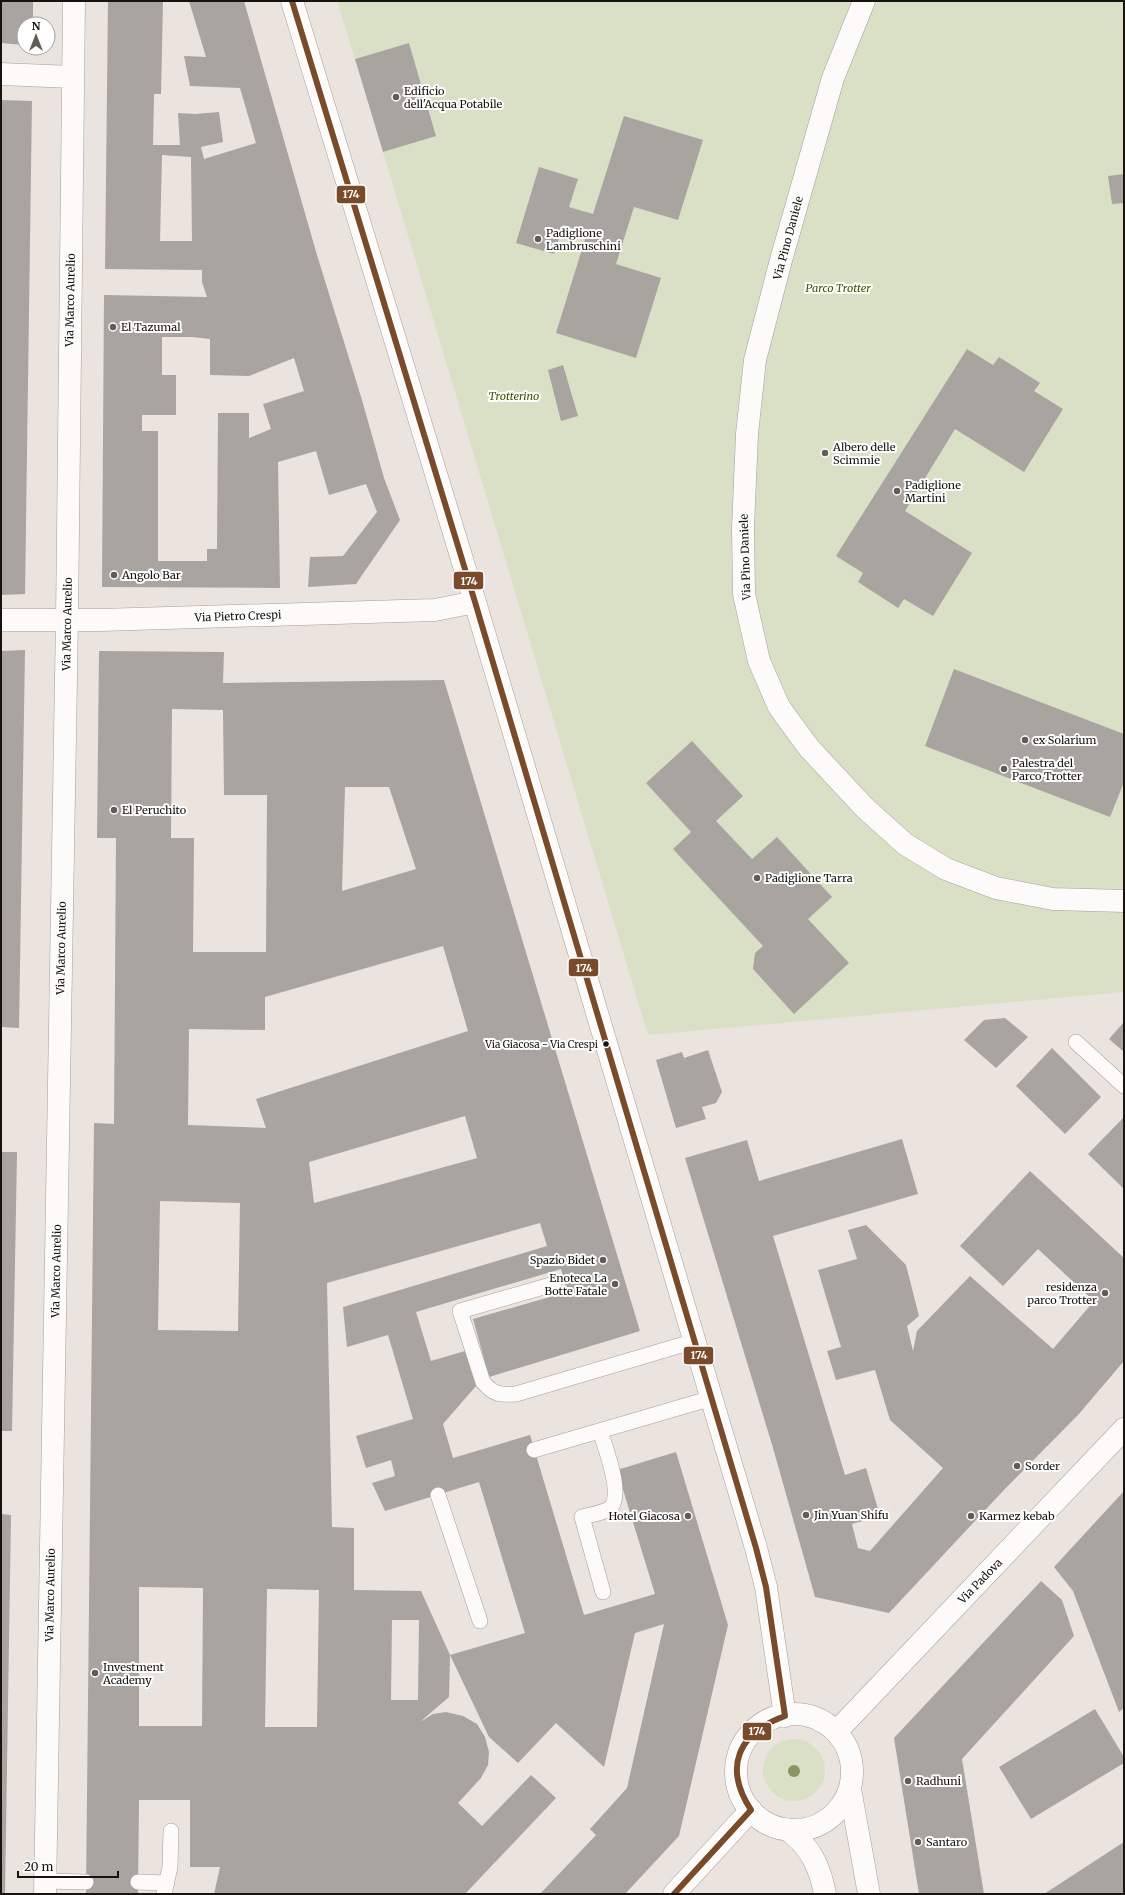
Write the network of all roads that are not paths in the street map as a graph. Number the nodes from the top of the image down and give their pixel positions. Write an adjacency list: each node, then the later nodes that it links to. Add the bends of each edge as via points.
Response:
1 (74, 1): 5 (street, Via Marco Aurelio)
2 (292, 1): 6 (street)
3 (864, 1): 9 (street, Via Pino Daniele, via 833,78 755,360 747,434 743,528 744,594 759,661 779,707 809,748 865,808 905,844 946,869 996,888 1053,899)
4 (1, 74): 5 (street)
5 (72, 77): 8 (street, Via Marco Aurelio)
6 (475, 602): 8 (street, Via Pietro Crespi, via 434,610); 13 (street)
7 (1, 620): 8 (street, Via Pietro Crespi)
8 (67, 620): 29 (street, Via Marco Aurelio)
9 (1124, 901)
10 (1076, 1042): 11 (lane)
11 (1124, 1086)
12 (554, 1284): 13 (lane, via 460,1311 483,1382 490,1391 502,1395 516,1394)
13 (695, 1341): 14 (street)
14 (712, 1398): 16 (lane); 21 (street, via 766,1587)
15 (1124, 1429): 22 (street, Via Padova)
16 (600, 1431): 17 (lane); 19 (lane, via 616,1490 615,1501 609,1509 582,1517)
17 (534, 1450)
18 (438, 1495): 20 (lane)
19 (603, 1592)
20 (480, 1621)
21 (785, 1716): 22 (street, via 792,1714 813,1718); 24 (street, via 771,1719 759,1727 748,1737 741,1749 737,1763 737,1778 743,1798)
22 (836, 1732): 23 (street, via 851,1758)
23 (850, 1789): 25 (street, via 844,1803 829,1819 809,1828); 33 (street)
24 (751, 1810): 25 (street, via 761,1820 774,1827); 31 (street)
25 (788, 1830): 32 (street, via 800,1839 814,1857)
26 (171, 1831): 30 (lane, via 170,1867)
27 (86, 1882): 29 (lane)
28 (138, 1882): 30 (lane)
29 (45, 1888)
30 (166, 1888)
31 (674, 1894)
32 (825, 1894)
33 (869, 1894)

